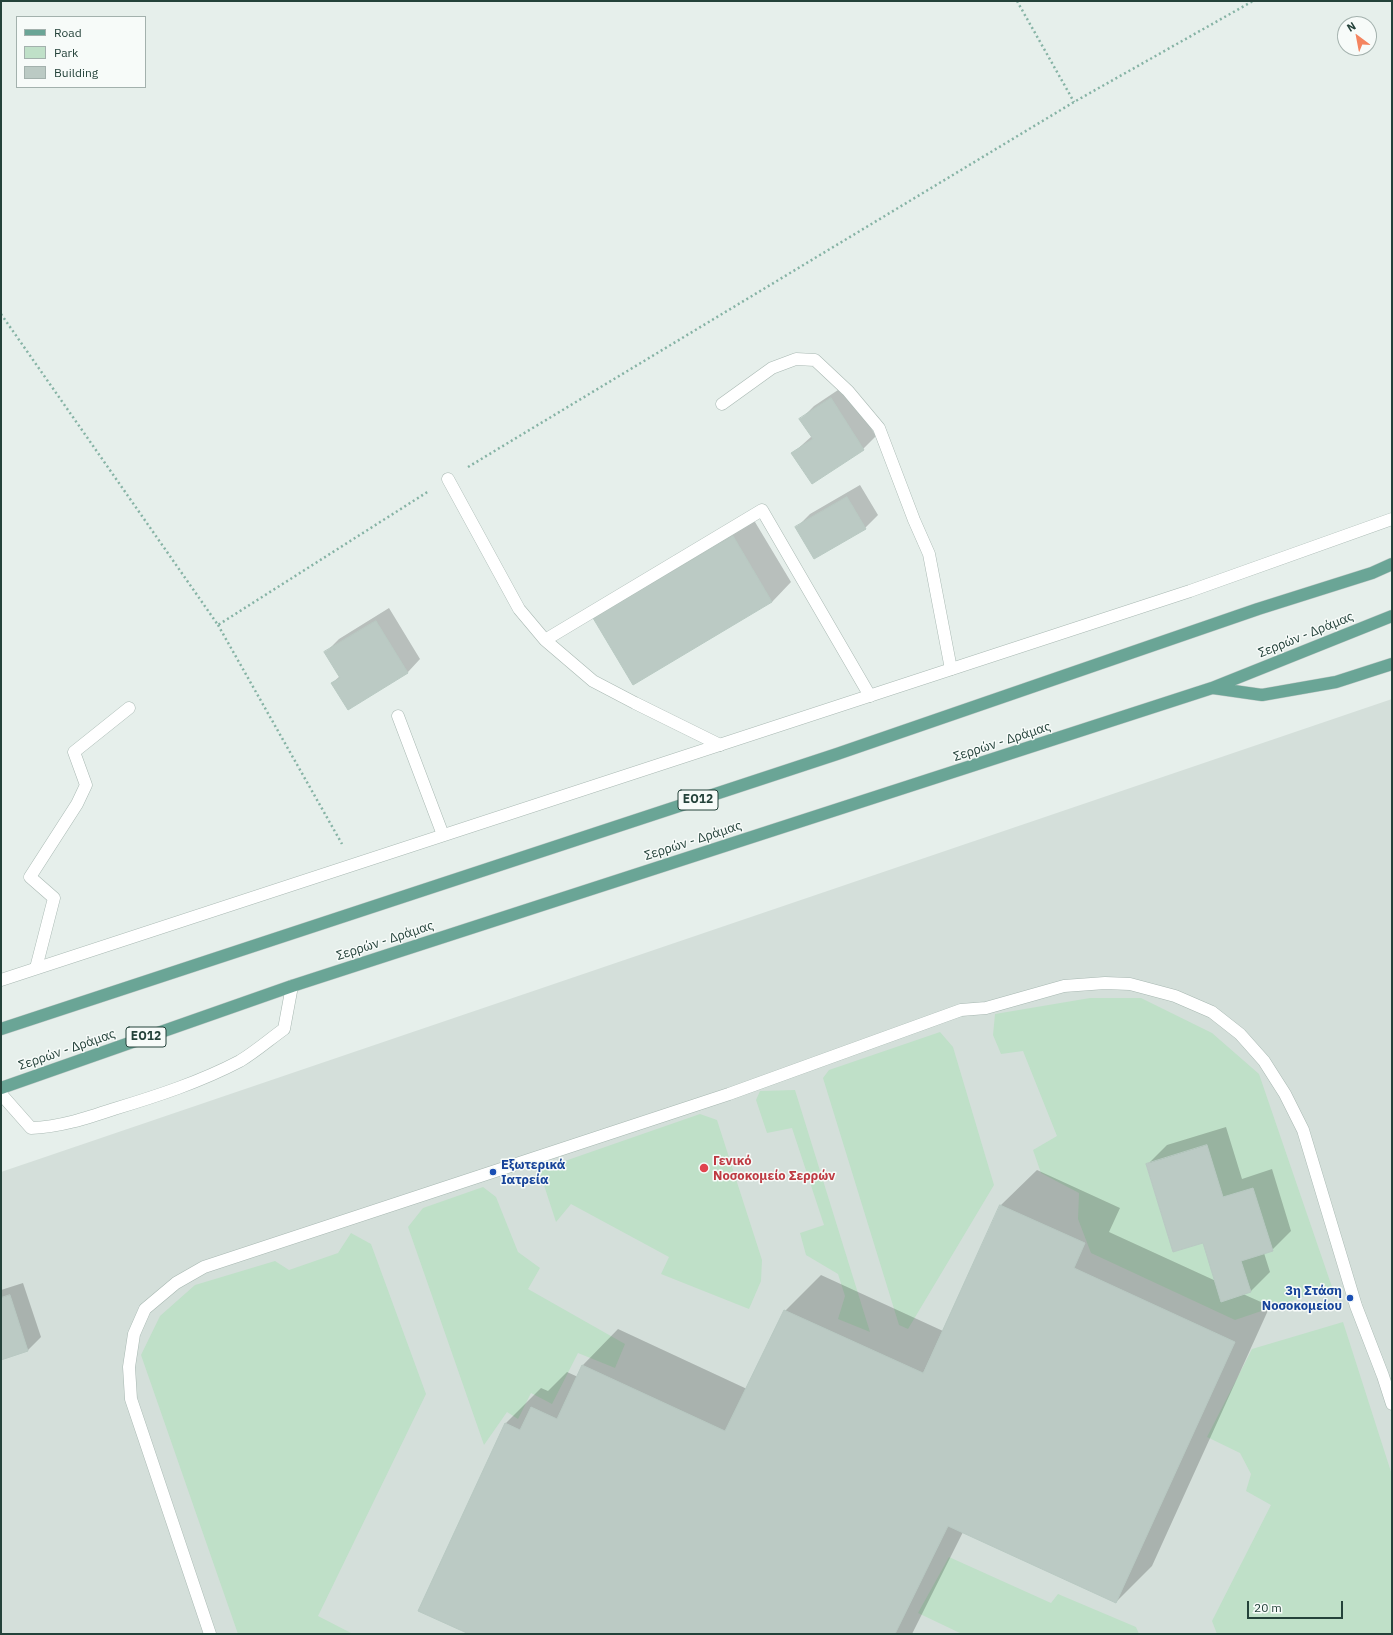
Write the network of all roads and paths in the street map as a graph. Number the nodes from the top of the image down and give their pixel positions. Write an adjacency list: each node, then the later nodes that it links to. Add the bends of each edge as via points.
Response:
1 (1017, 1): 3 (path)
2 (1252, 1): 3 (path)
3 (1074, 102): 6 (path)
4 (1, 314): 10 (path)
5 (722, 404): 13 (street, via 772,368 796,359 815,360 879,428 929,554)
6 (448, 479): 10 (path); 11 (street, via 519,609)
7 (1392, 519): 13 (street, via 1190,591)
8 (1392, 564): 24 (main road, ΕΟ12, via 1372,573 1258,609 837,754)
9 (1392, 616): 14 (main road, Σερρών - Δράμας / ΕΟ12)
10 (218, 625): 20 (path)
11 (545, 640): 15 (street, via 762,510); 18 (street, via 593,681)
12 (1392, 664): 14 (main road, via 1336,682 1262,695)
13 (951, 669): 15 (street)
14 (1212, 688): 23 (main road, Σερρών - Δράμας / ΕΟ12)
15 (870, 696): 18 (street)
16 (129, 708): 21 (street, via 74,752 86,785 77,804 30,877 54,898)
17 (398, 716): 19 (street)
18 (720, 745): 19 (street)
19 (443, 835): 20 (street)
20 (353, 864): 21 (street)
21 (36, 968): 22 (street)
22 (1, 980)
23 (292, 986): 25 (main road, Σερρών - Δράμας / ΕΟ12); 26 (street, via 284,1029 241,1060 200,1080 139,1102 47,1128 31,1128)
24 (1, 1029)
25 (1, 1088)
26 (1, 1094)
27 (1392, 1404): 28 (street, via 1356,1306 1303,1130 1285,1094 1264,1061 1240,1034 1212,1012 1175,996 1130,984 1064,986 986,1008 961,1010 729,1094 204,1267 176,1283 145,1309 134,1334 129,1366 132,1399)
28 (210, 1634)

